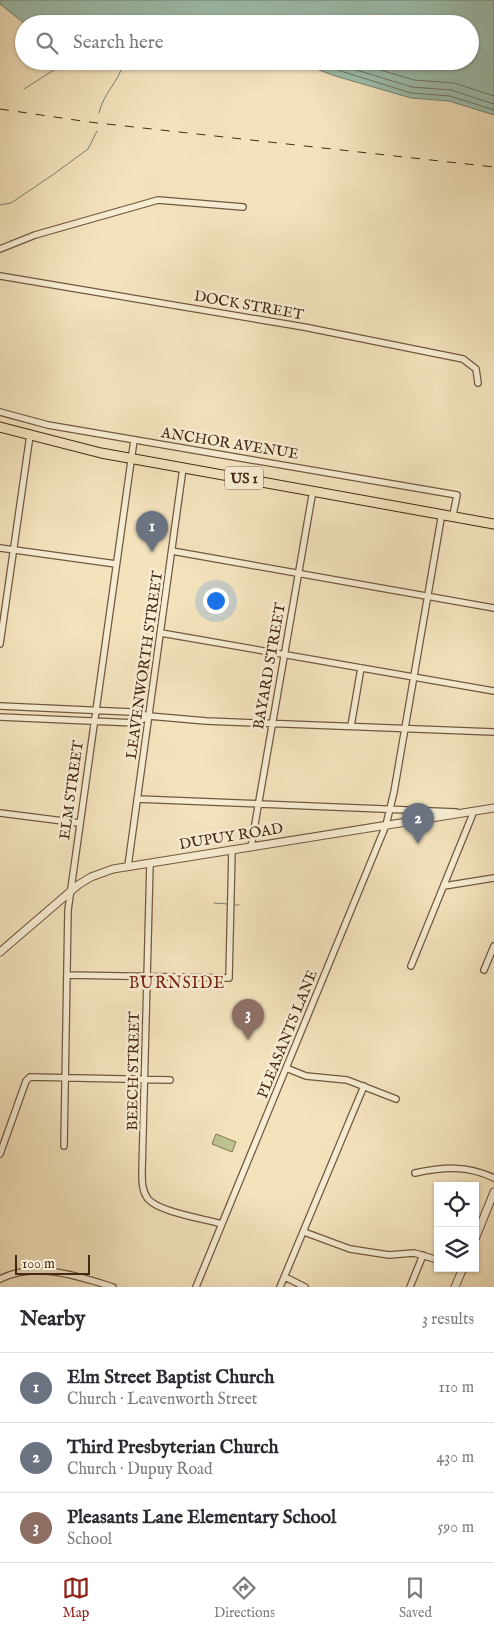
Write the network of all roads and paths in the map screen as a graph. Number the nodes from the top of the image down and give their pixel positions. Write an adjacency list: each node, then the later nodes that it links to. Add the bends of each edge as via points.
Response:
1 (243, 207): 2 (street, via 158,200 35,235)
2 (0, 249)
3 (0, 276): 4 (street, DOCK STREET, via 304,327 463,360 476,369)
4 (478, 383)
5 (0, 412): 8 (street, ANCHOR AVENUE, via 48,425)
6 (0, 427): 7 (main road, US 1)
7 (30, 435): 9 (main road, US 1); 16 (street)
8 (134, 440): 9 (street, ELM STREET); 13 (street, ANCHOR AVENUE, via 456,495)
9 (131, 458): 10 (main road, US 1); 18 (street, ELM STREET)
10 (183, 468): 11 (main road, US 1); 17 (street, LEAVENWORTH STREET)
11 (313, 490): 12 (main road, US 1); 19 (street, BAYARD STREET)
12 (442, 513): 13 (main road, US 1); 20 (street, PLEASANTS LANE)
13 (453, 515): 14 (main road, US 1)
14 (492, 522)
15 (0, 548): 16 (street)
16 (13, 550): 18 (street); 23 (street)
17 (172, 552): 19 (street); 22 (street, LEAVENWORTH STREET)
18 (116, 564): 29 (street, ELM STREET)
19 (297, 574): 20 (street); 24 (street, BAYARD STREET)
20 (428, 597): 21 (street); 26 (street, PLEASANTS LANE)
21 (494, 608)
22 (161, 633): 24 (street); 30 (street, LEAVENWORTH STREET)
23 (0, 644)
24 (284, 655): 25 (street); 33 (street, BAYARD STREET)
25 (361, 668): 26 (street); 34 (street)
26 (413, 677): 27 (street); 35 (street, PLEASANTS LANE)
27 (494, 691)
28 (0, 706): 29 (street)
29 (96, 710): 30 (street); 32 (street, ELM STREET)
30 (150, 716): 32 (street, via 135,722); 33 (street); 37 (street, LEAVENWORTH STREET)
31 (0, 717): 32 (street)
32 (94, 721): 44 (street, ELM STREET)
33 (272, 723): 34 (street); 38 (street, BAYARD STREET)
34 (351, 726): 35 (street)
35 (404, 728): 36 (street); 40 (street, PLEASANTS LANE)
36 (494, 732)
37 (137, 799): 38 (street); 49 (street, LEAVENWORTH STREET)
38 (258, 804): 40 (street); 46 (street, BAYARD STREET)
39 (494, 808): 41 (street, DUPUY ROAD)
40 (390, 809): 43 (street); 45 (street, PLEASANTS LANE)
41 (474, 811): 43 (street, DUPUY ROAD); 51 (street)
42 (0, 813): 44 (street)
43 (463, 813): 45 (street, DUPUY ROAD)
44 (79, 823): 52 (street, ELM STREET)
45 (386, 825): 46 (street, DUPUY ROAD); 59 (street, PLEASANTS LANE)
46 (251, 847): 47 (street, DUPUY ROAD)
47 (232, 850): 48 (street, DUPUY ROAD); 58 (street, via 229,978)
48 (150, 862): 49 (street, DUPUY ROAD); 58 (street, BEECH STREET)
49 (128, 866): 52 (street, DUPUY ROAD, via 103,872)
50 (494, 878): 51 (street)
51 (444, 886): 55 (street)
52 (70, 891): 54 (street, DUPUY ROAD); 57 (street, ELM STREET)
53 (494, 946): 56 (street)
54 (0, 952)
55 (411, 966)
56 (484, 970)
57 (67, 975): 58 (street); 60 (street, ELM STREET)
58 (148, 977): 61 (street, BEECH STREET)
59 (286, 1068): 63 (street, via 306,1076 342,1079); 70 (street, PLEASANTS LANE)
60 (64, 1077): 61 (street); 65 (street, ELM STREET); 66 (street, via 30,1077 26,1081)
61 (145, 1080): 62 (street); 70 (street, BEECH STREET, via 142,1172 147,1197 159,1206)
62 (170, 1080)
63 (364, 1086): 64 (street); 72 (street)
64 (396, 1099)
65 (64, 1146)
66 (0, 1154)
67 (415, 1173): 68 (street, via 458,1168)
68 (494, 1178)
69 (494, 1192): 71 (street)
70 (222, 1224): 79 (street, PLEASANTS LANE)
71 (479, 1229)
72 (304, 1232): 73 (street, via 350,1249 389,1255); 76 (street)
73 (423, 1255): 74 (street); 82 (street)
74 (434, 1259)
75 (460, 1272): 83 (street)
76 (286, 1277): 80 (street); 81 (street)
77 (0, 1279): 78 (street, via 19,1271 38,1270)
78 (113, 1287)
79 (196, 1287)
80 (280, 1287)
81 (305, 1287)
82 (410, 1287)
83 (456, 1287)

